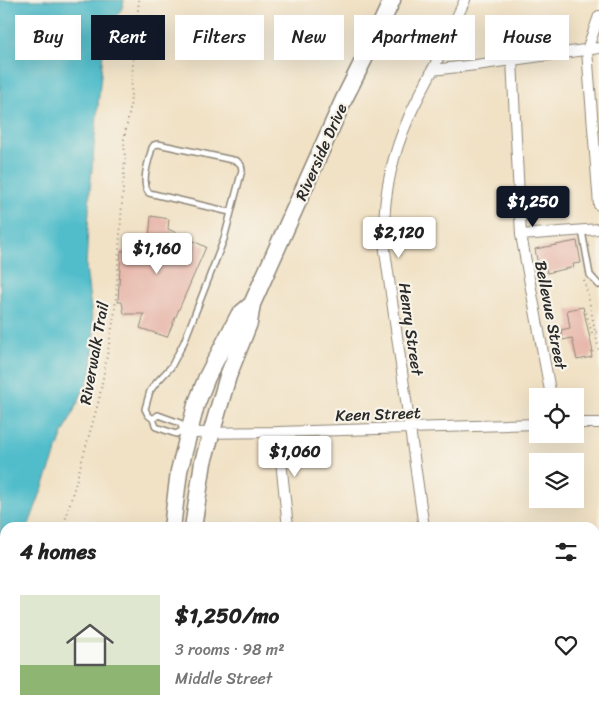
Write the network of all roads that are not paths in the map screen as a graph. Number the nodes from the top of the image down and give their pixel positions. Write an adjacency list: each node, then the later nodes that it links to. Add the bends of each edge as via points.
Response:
1 (392, 0): 15 (main road, Riverside Drive)
2 (465, 0): 8 (street, Henry Street)
3 (599, 16): 5 (street)
4 (599, 48): 5 (street)
5 (586, 50): 6 (street); 9 (street)
6 (569, 52)
7 (512, 60): 8 (street); 13 (street, Bellevue Street)
8 (432, 70): 21 (street, Henry Street, via 399,143 384,214 385,251)
9 (599, 205)
10 (230, 212): 10 (lane, via 242,170 238,161 154,144 145,181 149,193); 17 (lane, via 224,239 184,342 171,368 150,391 145,409)
11 (599, 229): 12 (street)
12 (582, 230): 13 (street); 14 (lane, via 590,276)
13 (521, 235): 16 (street, Bellevue Street)
14 (599, 285)
15 (252, 304): 22 (main road, Riverside Drive, via 239,315 216,359); 23 (main road, Riverside Drive)
16 (550, 388)
17 (153, 419): 22 (lane, via 156,427 176,434); 22 (lane, via 158,415 180,423)
18 (584, 423): 19 (street)
19 (599, 423)
20 (529, 424): 21 (street, Keen Street)
21 (409, 428): 24 (street, Keen Street); 28 (street, Henry Street)
22 (186, 432): 23 (street, Keen Street); 25 (main road, Riverside Drive)
23 (212, 432): 24 (street, Keen Street); 26 (main road, Riverside Drive, via 203,462)
24 (278, 432): 27 (street)
25 (173, 522)
26 (194, 522)
27 (287, 522)
28 (423, 522)

